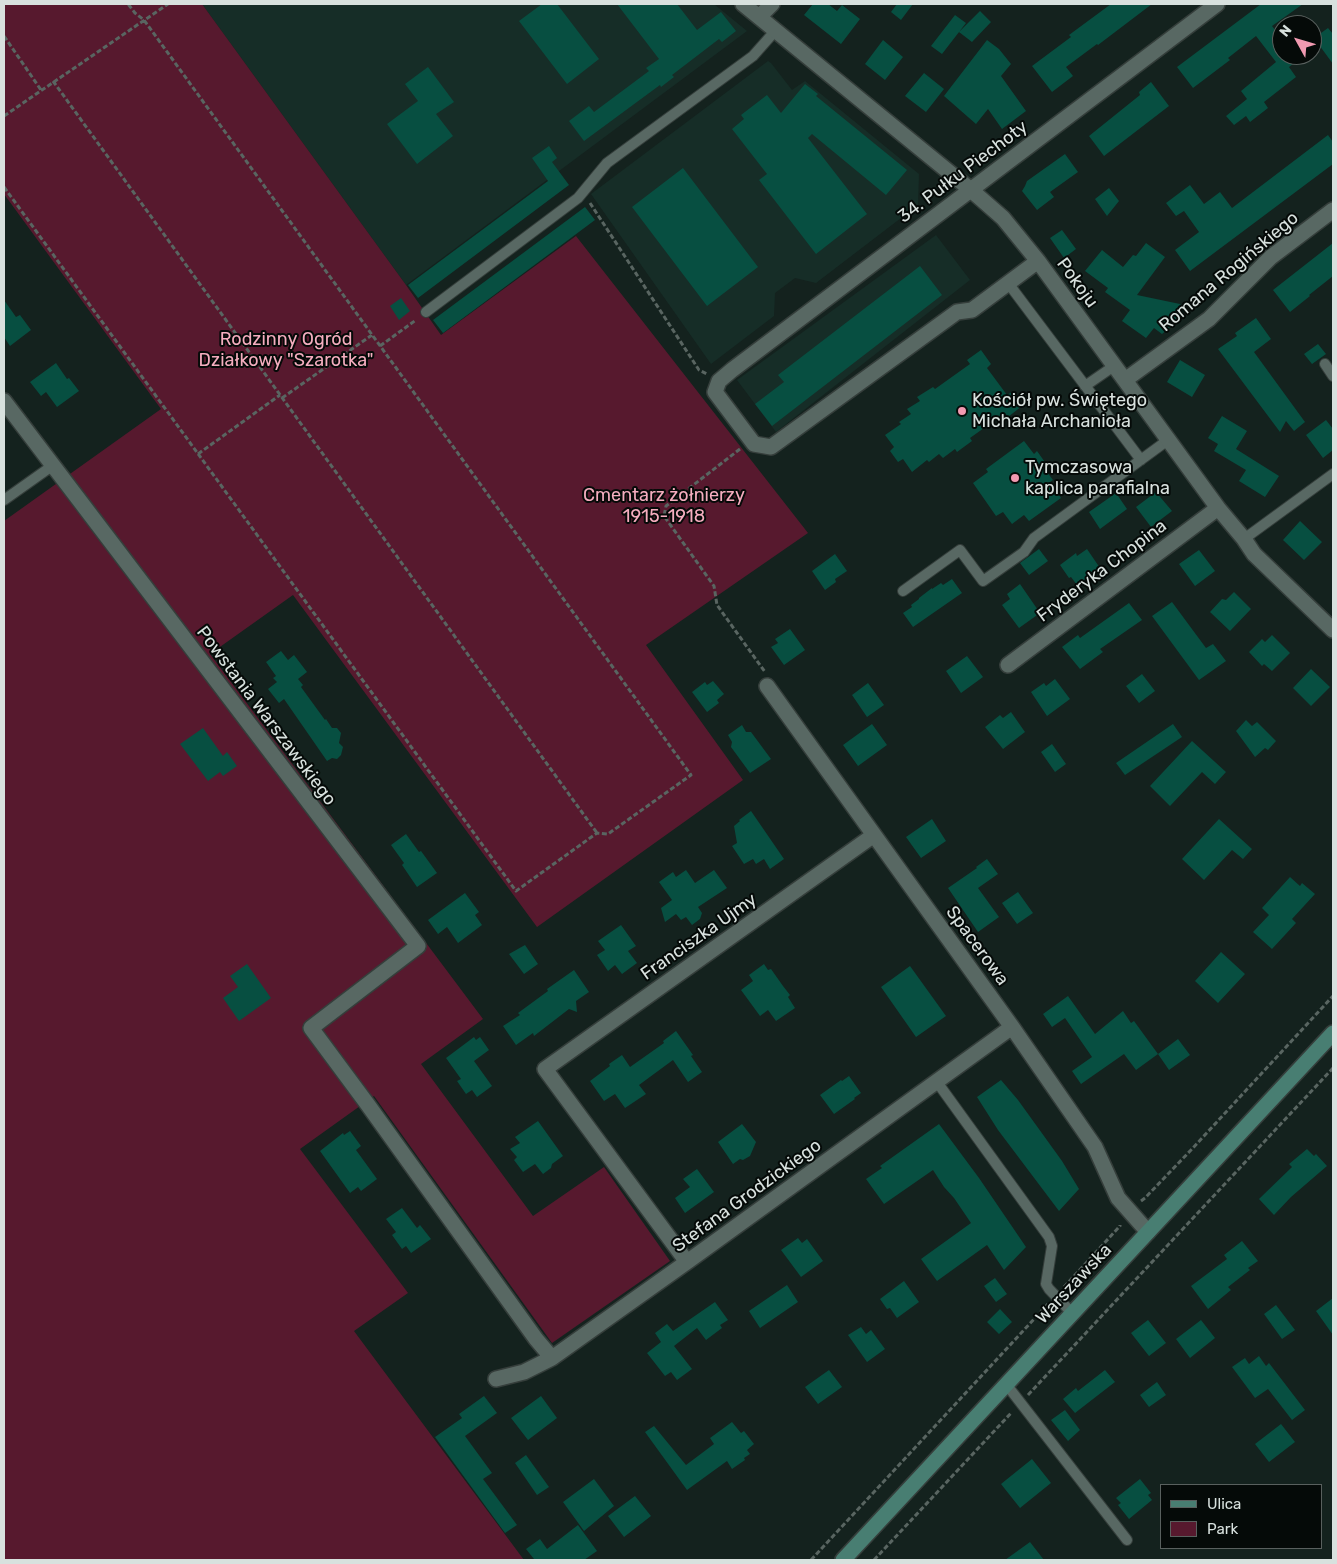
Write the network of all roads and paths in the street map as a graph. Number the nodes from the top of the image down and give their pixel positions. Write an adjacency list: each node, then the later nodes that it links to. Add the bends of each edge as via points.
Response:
1 (128, 4): 7 (path)
2 (168, 4): 7 (path)
3 (743, 4): 6 (street, Pokoju)
4 (772, 4): 6 (street)
5 (1217, 4): 14 (street, 34. Pułku Piechoty)
6 (759, 17): 8 (street, Pokoju)
7 (144, 20): 10 (path); 20 (path)
8 (776, 30): 14 (street, Pokoju); 15 (lane, via 753,56 607,163)
9 (4, 36): 11 (path)
10 (53, 82): 11 (path); 28 (path)
11 (41, 90): 12 (path)
12 (4, 116)
13 (4, 187): 32 (path)
14 (971, 190): 17 (street, Pokoju, via 1003,218); 25 (street, 34. Pułku Piechoty)
15 (583, 192): 19 (lane); 25 (path, via 699,370)
16 (1333, 210): 26 (street, Romana Rogińskiego, via 1271,257 1210,319)
17 (1038, 261): 18 (street); 23 (street, Pokoju)
18 (1008, 283): 27 (lane); 31 (street, via 972,310 957,312 771,447)
19 (426, 312): 21 (path)
20 (372, 335): 21 (path); 28 (path)
21 (380, 346): 43 (path, via 691,775 608,834)
22 (1325, 364): 24 (lane)
23 (1114, 366): 26 (street, Pokoju); 27 (lane)
24 (1333, 376)
25 (718, 380): 31 (street, via 715,392)
26 (1125, 380): 30 (street, Pokoju)
27 (1085, 386): 33 (lane)
28 (281, 397): 32 (path); 43 (path)
29 (4, 401): 34 (street, Powstania Warszawskiego)
30 (1168, 440): 33 (lane); 37 (street, Pokoju)
31 (751, 441): 42 (path, via 670,502 664,516 714,586 717,605 768,676)
32 (198, 454): 43 (path, via 516,891)
33 (1141, 460): 39 (lane, via 1034,538 1024,552 983,581 960,550)
34 (52, 466): 36 (lane); 56 (street, Powstania Warszawskiego, via 418,946 311,1028)
35 (1333, 474): 38 (lane)
36 (4, 500)
37 (1218, 508): 38 (street, Pokoju); 41 (street, Fryderyka Chopina)
38 (1244, 539): 40 (street, Pokoju, via 1254,554)
39 (903, 591)
40 (1333, 630)
41 (1008, 665)
42 (768, 686): 44 (street, Spacerowa)
43 (597, 833)
44 (874, 835): 46 (street, Spacerowa); 53 (street, Franciszka Ujmy, via 545,1069)
45 (1333, 996): 50 (path, via 1145,1198)
46 (1012, 1027): 49 (street, Stefana Grodzickiego); 52 (street, Spacerowa, via 1095,1147 1118,1198)
47 (1333, 1033): 52 (street, Warszawska)
48 (1333, 1068): 59 (path)
49 (937, 1082): 53 (street, Stefana Grodzickiego); 54 (lane, via 1049,1237 1052,1246 1046,1284)
50 (1134, 1202)
51 (1119, 1219): 54 (path, via 1120,1226)
52 (1148, 1232): 55 (street, Warszawska)
53 (687, 1262): 56 (street, Stefana Grodzickiego)
54 (1056, 1296): 55 (lane); 61 (path)
55 (1072, 1313): 58 (street, Warszawska)
56 (552, 1358): 57 (street, Stefana Grodzickiego, via 524,1372)
57 (496, 1379)
58 (1006, 1384): 59 (lane); 62 (street, Warszawska)
59 (1020, 1403): 60 (lane); 63 (path)
60 (1127, 1540)
61 (810, 1560)
62 (843, 1560)
63 (874, 1560)

